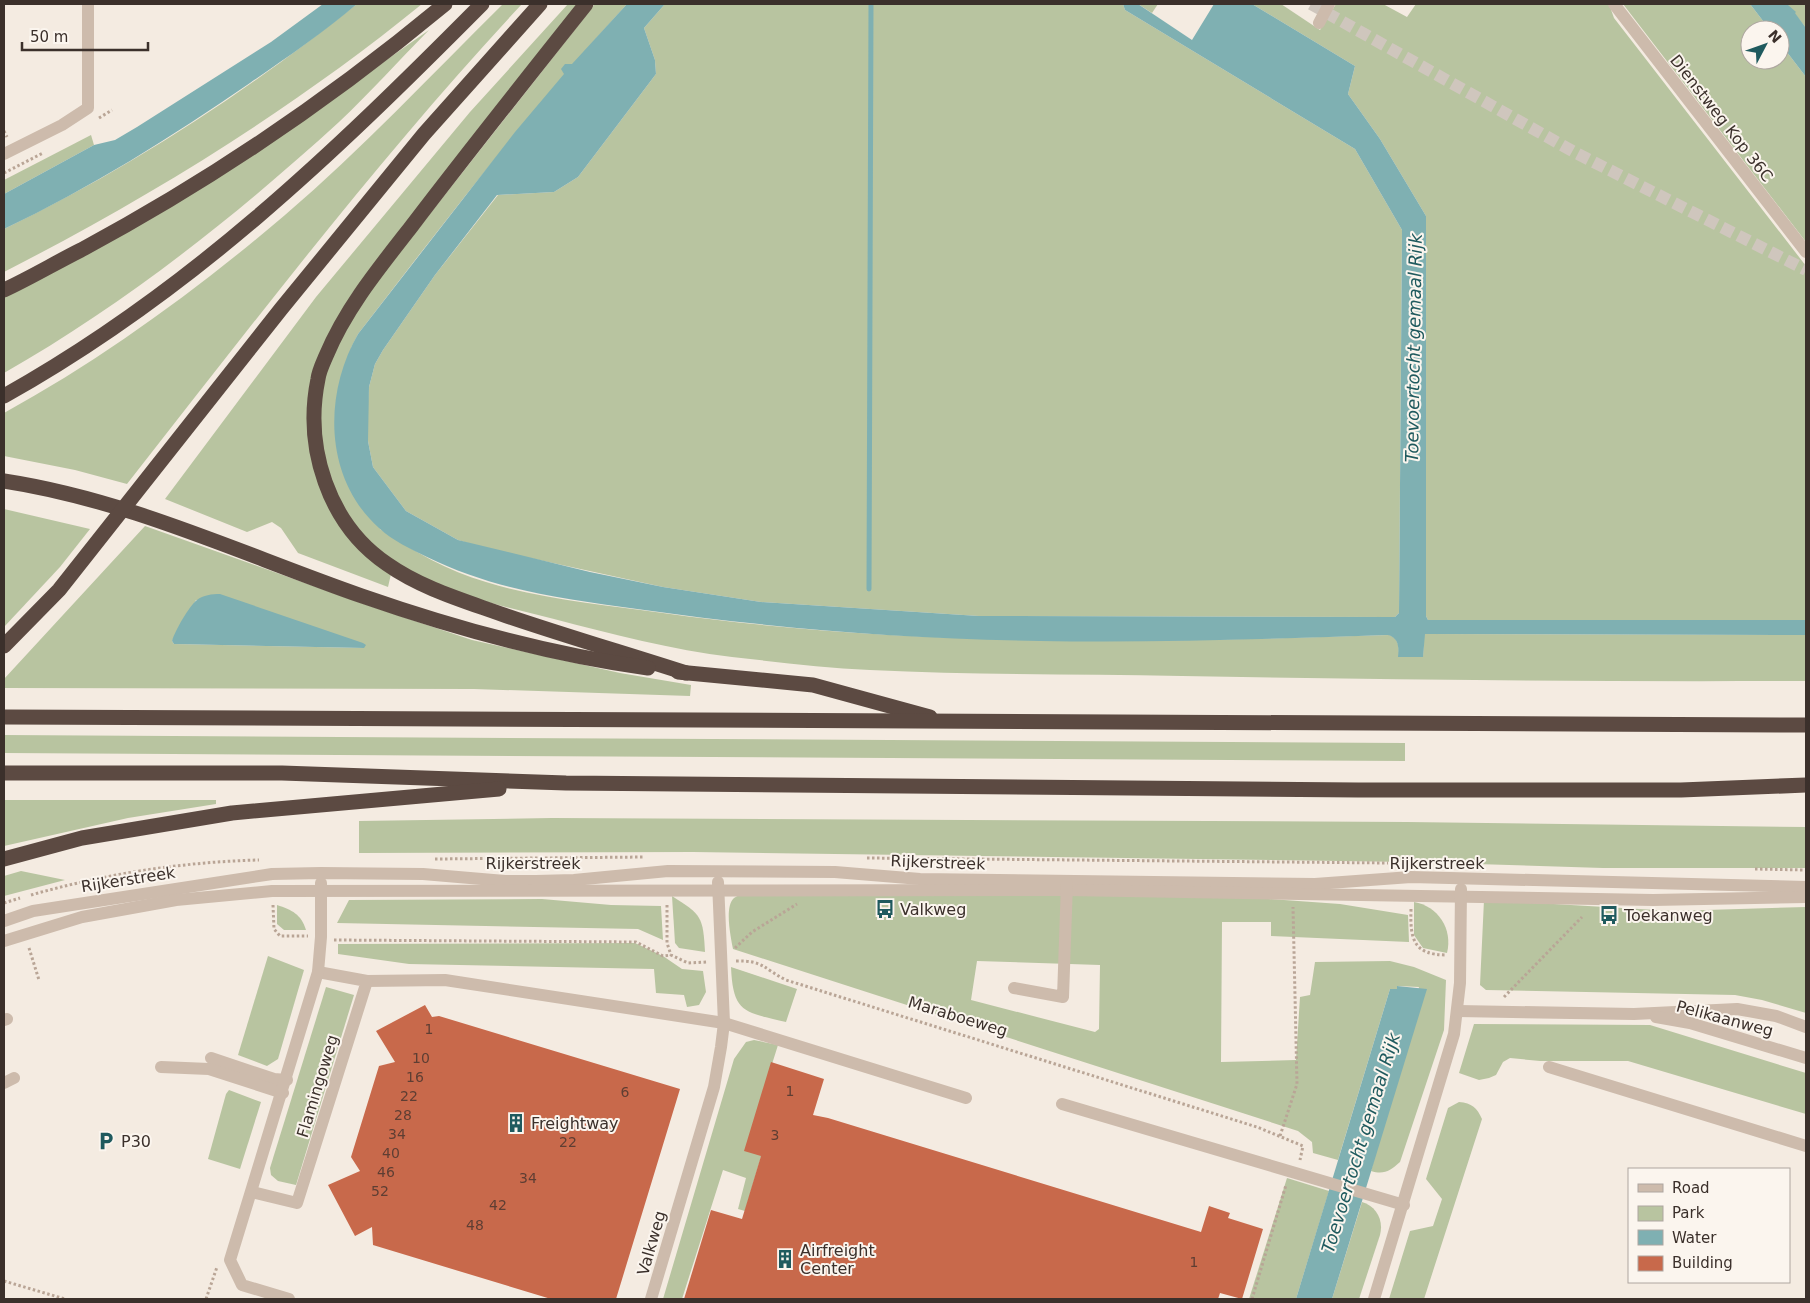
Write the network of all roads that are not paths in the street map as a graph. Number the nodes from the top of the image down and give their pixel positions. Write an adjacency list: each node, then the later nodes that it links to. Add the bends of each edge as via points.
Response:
1 (88, 4): 9 (street, via 88,108)
2 (445, 4): 11 (highway, via 334,91 185,190 120,229)
3 (482, 4): 12 (highway, via 363,124 223,248 55,367)
4 (540, 4): 14 (highway, via 424,134 281,309 60,590)
5 (586, 4): 15 (highway, via 479,137 359,295 336,331 318,378 314,426 321,472 335,504 354,534 386,563 418,583 464,601)
6 (1329, 4): 8 (street)
7 (1614, 4): 10 (street, Dienstweg Kop 36C)
8 (1318, 23)
9 (4, 154)
10 (1806, 252)
11 (4, 290)
12 (4, 396)
13 (4, 481): 15 (highway, via 87,498 200,535 363,596 467,629 622,664)
14 (4, 646)
15 (686, 673): 17 (highway, via 813,685)
16 (4, 717): 17 (highway)
17 (951, 722): 18 (highway)
18 (1806, 726)
19 (4, 773): 20 (highway, via 282,773)
20 (566, 783): 21 (highway, via 1358,790 1681,790); 22 (highway, via 232,813 82,838)
21 (1806, 785)
22 (4, 858)
23 (718, 872): 24 (street, Rijkerstreek, via 668,871 536,881 423,874); 26 (street, Rijkerstreek, via 835,872); 29 (street, Valkweg)
24 (320, 874): 30 (street, Flamingoweg); 33 (street, Rijkerstreek, via 272,874 195,884 33,911)
25 (1461, 879): 27 (street, Rijkerstreek); 28 (street, Rijkerstreek, via 1411,877); 31 (street)
26 (1067, 885): 28 (street, Rijkerstreek); 29 (street, Rijkerstreek); 37 (street, via 1063,998)
27 (1806, 887)
28 (1293, 888): 31 (street, Rijkerstreek)
29 (718, 890): 30 (street, Rijkerstreek); 40 (street, Valkweg)
30 (321, 891): 34 (street, Rijkerstreek, via 176,900 92,916); 35 (street, Flamingoweg)
31 (1461, 896): 32 (street, Rijkerstreek, via 1653,900); 38 (street)
32 (1806, 897)
33 (4, 921)
34 (4, 941)
35 (318, 972): 36 (street); 46 (street, Flamingoweg)
36 (367, 981): 40 (street, via 445,980); 51 (street, Flamingoweg, via 297,1203)
37 (1014, 988)
38 (1458, 1011): 39 (street, Pelikaanweg); 52 (street)
39 (1634, 1014): 41 (street, Pelikaanweg, via 1736,1009 1776,1016); 43 (street, Pelikaanweg, via 1690,1023)
40 (724, 1023): 48 (street); 54 (street, Valkweg, via 714,1087)
41 (1806, 1027)
42 (211, 1058): 46 (street, via 274,1079)
43 (1806, 1058)
44 (161, 1067): 47 (street, via 209,1069)
45 (1549, 1067): 50 (street)
46 (287, 1080): 47 (street, Flamingoweg)
47 (283, 1093): 51 (street, Flamingoweg)
48 (966, 1098)
49 (1062, 1104): 52 (street)
50 (1806, 1146)
51 (252, 1192): 53 (street, Flamingoweg, via 230,1260 242,1285)
52 (1404, 1206): 55 (street)
53 (289, 1299)
54 (651, 1299)
55 (1374, 1299)

